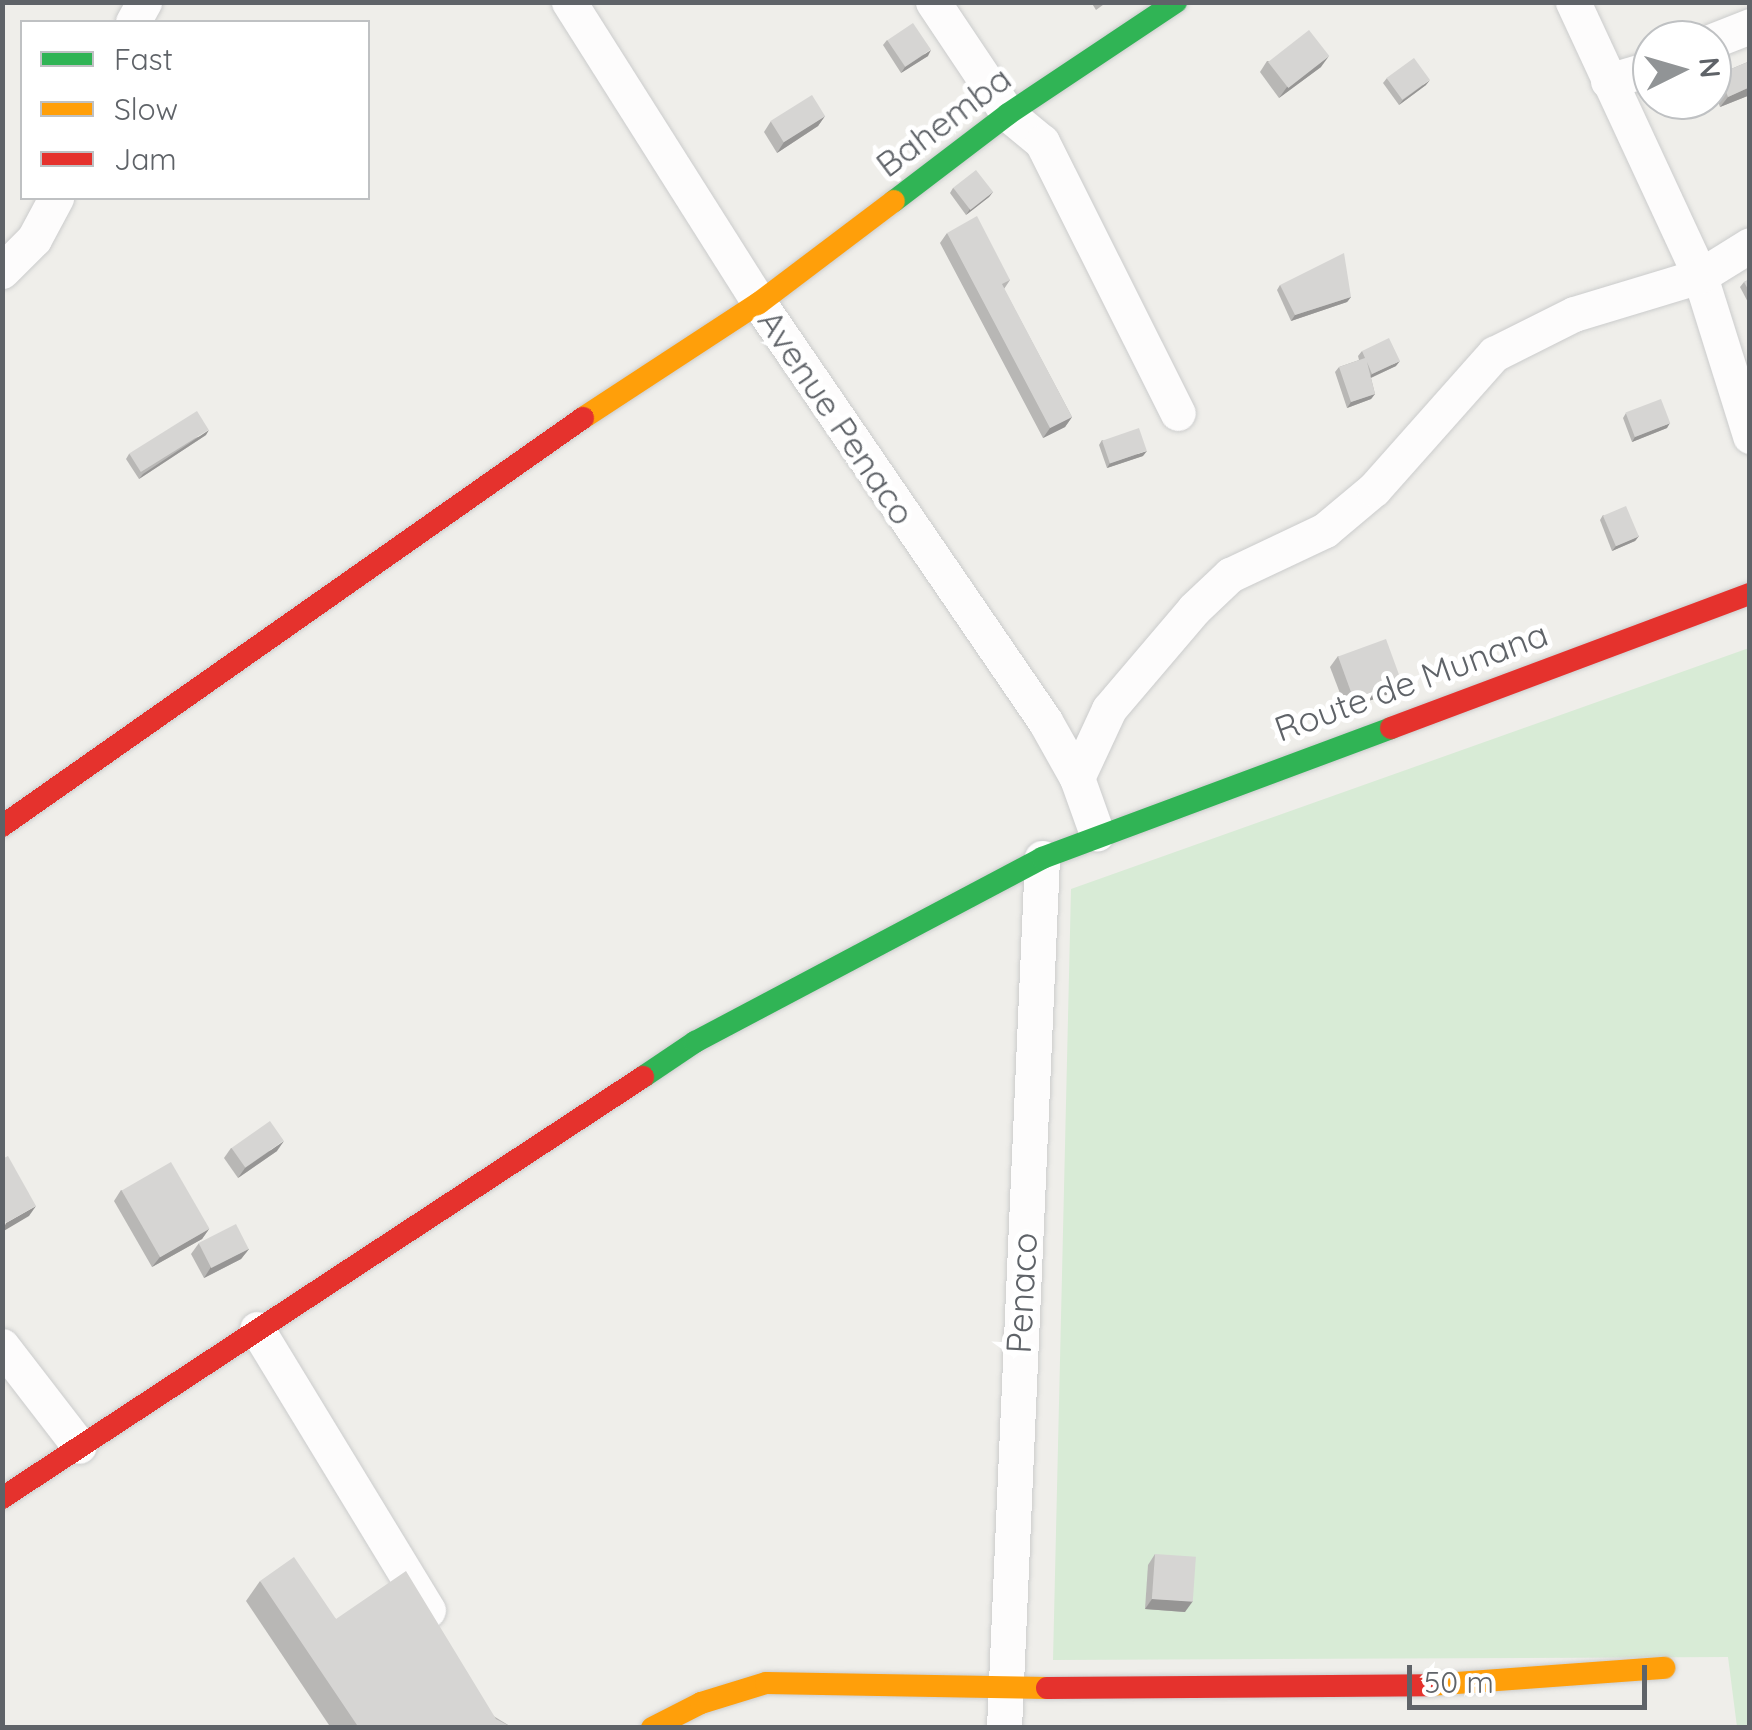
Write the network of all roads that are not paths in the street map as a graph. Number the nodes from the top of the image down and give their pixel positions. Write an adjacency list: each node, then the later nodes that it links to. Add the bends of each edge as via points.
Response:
1 (569, 2): 12 (street, Avenue Penaco)
2 (933, 2): 7 (street)
3 (1176, 2): 7 (street, Bahemba)
4 (1573, 2): 6 (street)
5 (1632, 74): 6 (street)
6 (1608, 82): 11 (street)
7 (1008, 114): 12 (street, Bahemba); 14 (street, via 1042,142)
8 (55, 200): 10 (street, via 34,239)
9 (1750, 245): 11 (street)
10 (2, 271)
11 (1700, 276): 13 (street); 17 (street, via 1574,314 1494,354 1362,499 1325,530 1230,575 1194,609 1108,709)
12 (759, 304): 17 (street, Avenue Penaco, via 1045,721); 18 (street, Bahemba, via 474,490)
13 (1737, 347): 15 (street)
14 (1178, 413)
15 (1750, 436)
16 (1750, 594): 19 (street, Route de Munana)
17 (1077, 778): 19 (street, Avenue Penaco)
18 (2, 826)
19 (1097, 834): 20 (street, Route de Munana)
20 (1042, 858): 21 (street, Route de Munana, via 695,1042); 27 (street, Penaco)
21 (256, 1329): 23 (street, Route de Munana); 25 (street)
22 (2, 1346): 23 (street)
23 (79, 1446): 24 (street, Route de Munana)
24 (2, 1498)
25 (449, 1644)
26 (1664, 1668): 27 (street, via 1432,1686 1187,1690)
27 (1003, 1682): 28 (street, via 766,1683 701,1703); 29 (street, Penaco)
28 (652, 1728)
29 (1004, 1728)

